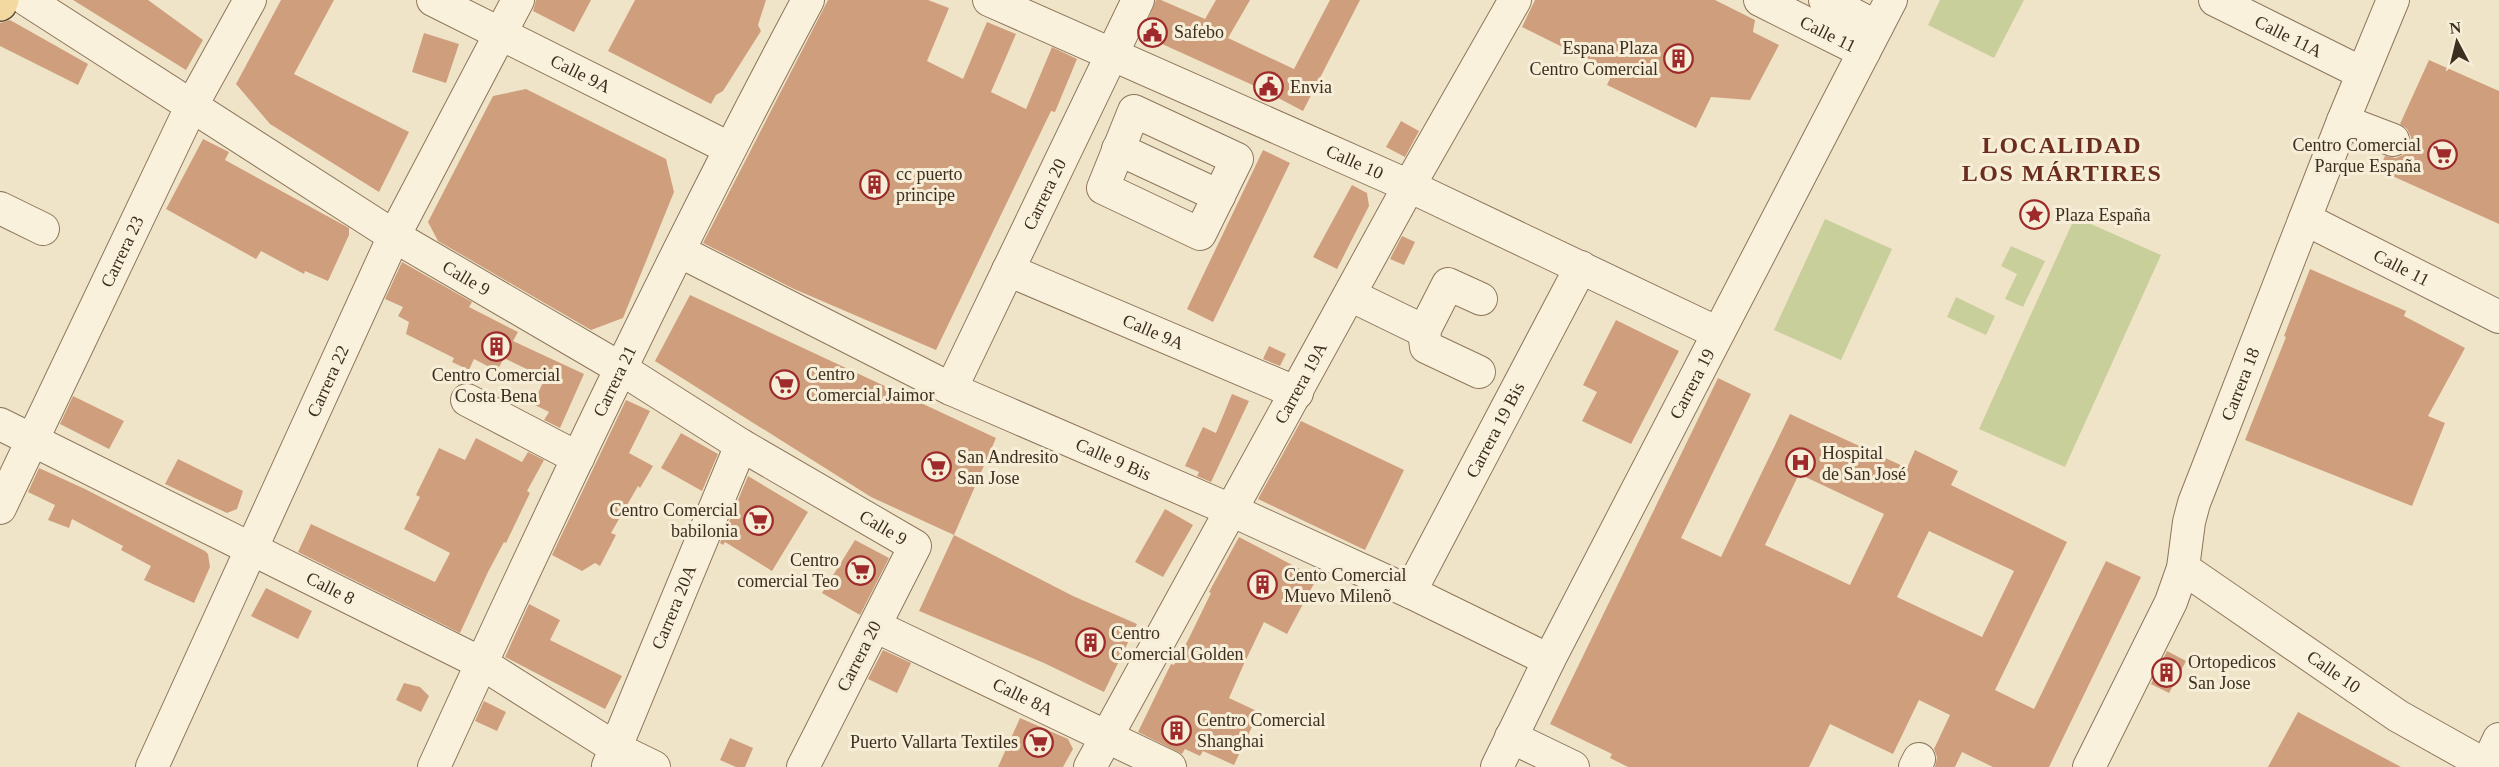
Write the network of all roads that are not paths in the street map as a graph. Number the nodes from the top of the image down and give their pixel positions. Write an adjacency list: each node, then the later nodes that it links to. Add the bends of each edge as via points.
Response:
1 (27, 0): 18 (street, Calle 9)
2 (250, 0): 18 (street, Carrera 23)
3 (433, 0): 14 (street, Calle 9A)
4 (518, 0): 14 (street, Carrera 22)
5 (808, 0): 23 (street, Carrera 21)
6 (989, 0): 15 (street, Calle 10)
7 (1138, 0): 15 (street, Carrera 20)
8 (1515, 0): 24 (street, Carrera 19A)
9 (1760, 0): 13 (street, Calle 11)
10 (1825, 0): 13 (street, Calle 11)
11 (2215, 0): 16 (street, Calle 11A)
12 (2393, 0): 16 (street, Carrera 18)
13 (1877, 26): 37 (street, Carrera 19)
14 (499, 35): 23 (street, Calle 9A); 29 (street, Carrera 22)
15 (1107, 64): 17 (street, Calle 10); 21 (street, via 1116,88); 32 (street, Carrera 20)
16 (2362, 73): 19 (street, Carrera 18)
17 (1181, 86): 20 (street); 24 (street, Calle 10)
18 (192, 105): 29 (street, Calle 9); 44 (street, Carrera 23)
19 (2343, 120): 22 (street); 27 (street, Carrera 18)
20 (1164, 125): 21 (street, via 1134,111); 25 (street, via 1237,159)
21 (1124, 136): 25 (street); 25 (street, via 1102,188 1200,234)
22 (2392, 140)
23 (729, 148): 30 (street, Carrera 21)
24 (1409, 186): 31 (street, Calle 10); 33 (street, Carrera 19A)
25 (1219, 196)
26 (0, 208): 28 (street)
27 (2305, 219): 35 (street, Calle 11); 51 (street, Carrera 18, via 2194,503)
28 (43, 229)
29 (394, 236): 38 (street, Calle 9); 50 (street, Carrera 22)
30 (679, 251): 38 (street, Carrera 21); 40 (street, Calle 9 Bis)
31 (1581, 267): 37 (street, Calle 10); 52 (street, Carrera 19 Bis)
32 (1008, 270): 40 (street, Carrera 20); 41 (street, Calle 9A)
33 (1350, 295): 36 (street); 41 (street, Carrera 19A)
34 (1481, 299): 36 (street, via 1448,284)
35 (2499, 317)
36 (1424, 332): 39 (street, via 1426,347)
37 (1718, 333): 54 (street, Carrera 19)
38 (620, 368): 45 (street, Calle 9); 46 (street, Carrera 21)
39 (1479, 372)
40 (951, 389): 48 (street, Calle 9 Bis)
41 (1297, 393): 48 (street, Carrera 19A)
42 (467, 400): 46 (street)
43 (0, 424): 44 (street, Calle 8)
44 (32, 441): 47 (street, Carrera 23); 50 (street, Calle 8)
45 (741, 445): 49 (street, Calle 9); 58 (street, Carrera 20A)
46 (578, 458): 55 (street, Carrera 21)
47 (0, 508)
48 (1233, 511): 52 (street, Calle 9 Bis); 56 (street, Carrera 19A)
49 (915, 546): 53 (street, Carrera 20)
50 (250, 550): 55 (street, Calle 8); 61 (street, Carrera 22)
51 (2183, 568): 59 (street, Calle 10, via 2398,716); 68 (street, Carrera 18, via 2169,607)
52 (1410, 592): 54 (street, Calle 9 Bis)
53 (874, 626): 56 (street, Calle 8A); 64 (street, Carrera 20)
54 (1549, 660): 57 (street, Carrera 19)
55 (481, 663): 58 (street, Calle 8); 62 (street, Carrera 21)
56 (1107, 737): 65 (street, Carrera 19A); 66 (street, Calle 8A)
57 (1511, 737): 60 (street); 67 (street, Carrera 19)
58 (612, 758): 63 (street, Calle 8)
59 (2490, 760)
60 (1560, 764)
61 (152, 767)
62 (434, 767)
63 (654, 767)
64 (802, 767)
65 (1090, 767)
66 (1170, 767)
67 (1497, 767)
68 (2090, 767)

